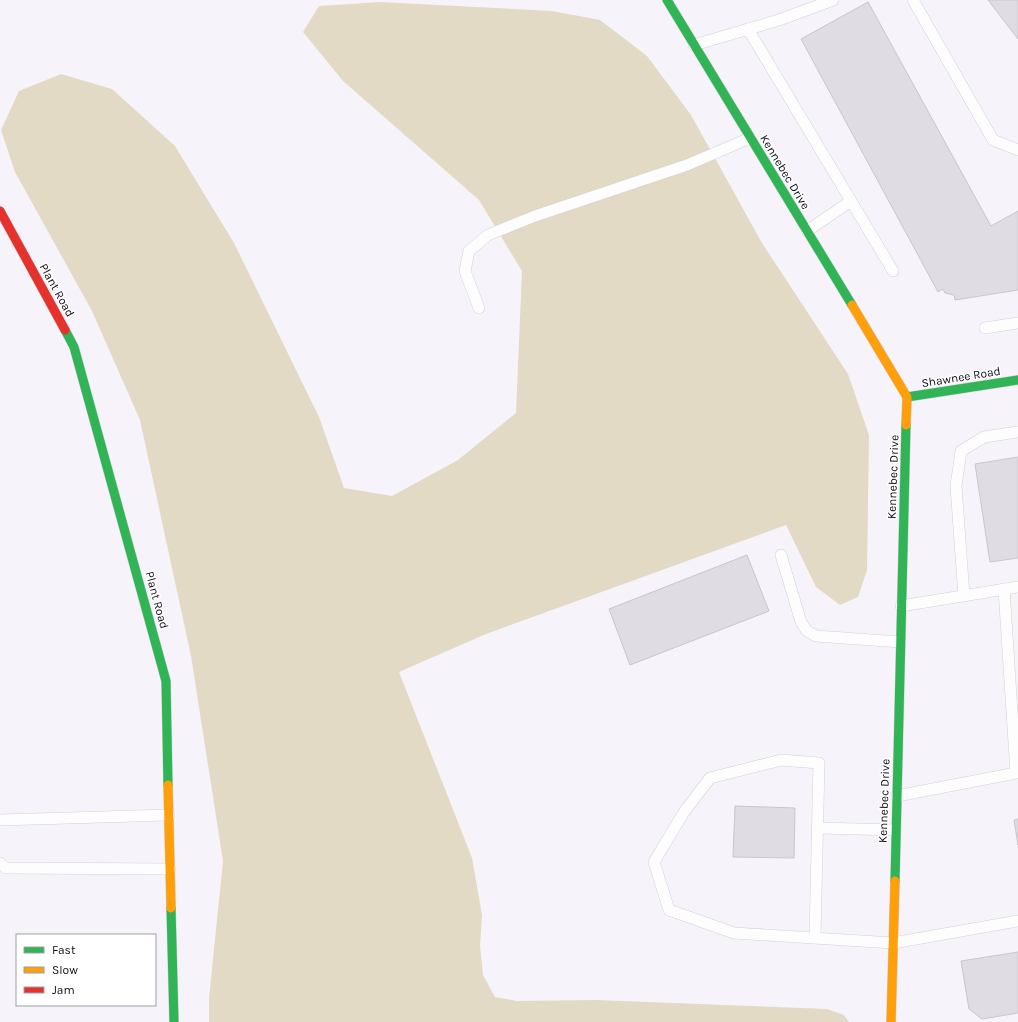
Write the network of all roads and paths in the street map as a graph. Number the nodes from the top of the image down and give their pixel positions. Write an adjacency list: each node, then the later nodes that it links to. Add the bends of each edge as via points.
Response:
1 (667, 0): 5 (street, Kennebec Drive)
2 (833, 0): 4 (lane)
3 (913, 0): 7 (lane, via 993,140)
4 (748, 29): 5 (lane); 8 (lane)
5 (694, 45): 6 (street, Kennebec Drive)
6 (750, 138): 10 (street, Kennebec Drive); 12 (lane, via 687,165 535,216 488,235 469,251 465,271)
7 (1018, 150)
8 (851, 201): 10 (lane); 11 (lane)
9 (0, 211): 25 (street, Plant Road, via 74,347 166,681)
10 (806, 231): 16 (street, Kennebec Drive)
11 (893, 271)
12 (479, 308)
13 (1018, 323): 14 (lane)
14 (985, 328)
15 (1018, 380): 16 (street, Shawnee Road)
16 (907, 397): 22 (street, Kennebec Drive)
17 (1018, 432): 21 (lane, via 984,437 961,451 956,486)
18 (780, 555): 23 (lane, via 801,622 807,631 816,636)
19 (1018, 586): 20 (lane)
20 (1004, 589): 21 (lane); 24 (lane, via 1016,773)
21 (964, 596): 22 (lane)
22 (901, 606): 23 (street, Kennebec Drive)
23 (900, 642): 24 (street, Kennebec Drive)
24 (897, 796): 28 (street, Kennebec Drive)
25 (169, 815): 26 (lane); 30 (street, Plant Road)
26 (0, 820)
27 (818, 828): 28 (lane); 32 (lane); 32 (lane, via 819,763 781,760 710,778 684,812 654,862 669,910 734,933)
28 (896, 830): 33 (street, Kennebec Drive)
29 (0, 863): 30 (lane, via 6,868)
30 (170, 869): 34 (street, Plant Road)
31 (1018, 921): 33 (lane)
32 (815, 938): 33 (lane)
33 (893, 943): 35 (street, Kennebec Drive)
34 (174, 1022)
35 (890, 1022)

